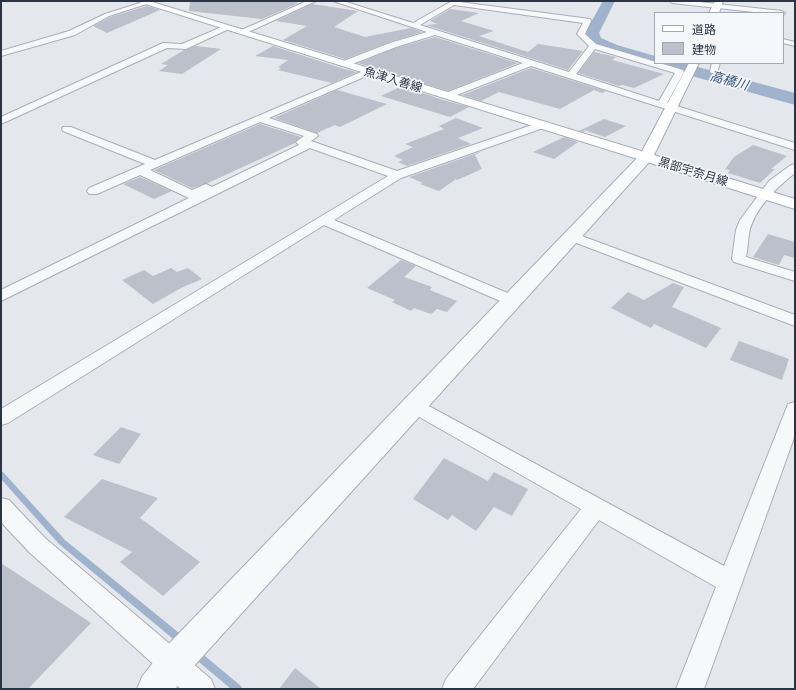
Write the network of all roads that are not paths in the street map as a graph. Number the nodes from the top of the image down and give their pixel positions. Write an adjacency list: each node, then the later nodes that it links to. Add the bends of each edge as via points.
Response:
1 (313, 1): 11 (street)
2 (336, 1): 9 (street)
3 (672, 1): 6 (street)
4 (147, 2): 10 (main road, 魚津入善線); 16 (street, via 107,15 72,33)
5 (454, 2): 9 (street); 15 (street, via 587,21 582,34)
6 (717, 7): 7 (street)
7 (735, 7): 8 (street)
8 (777, 12)
9 (413, 26): 12 (street)
10 (226, 28): 11 (main road, 魚津入善線); 25 (street, via 183,47 166,46)
11 (241, 32): 18 (main road, 魚津入善線)
12 (433, 32): 17 (street); 18 (street, via 393,44)
13 (784, 41): 14 (street)
14 (795, 44)
15 (593, 46): 21 (street); 23 (street, via 680,72)
16 (1, 54)
17 (531, 63): 21 (street); 22 (street)
18 (344, 64): 20 (main road, 魚津入善線)
19 (693, 64): 23 (main road, 黒部宇奈月線)
20 (368, 72): 22 (main road, 魚津入善線); 24 (street)
21 (571, 75): 23 (street)
22 (446, 96): 26 (main road, 魚津入善線)
23 (667, 106): 28 (street); 29 (main road, 黒部宇奈月線)
24 (260, 118): 30 (street); 32 (street, via 313,136 192,194)
25 (1, 121)
26 (542, 125): 29 (main road, 魚津入善線); 33 (street)
27 (67, 129): 30 (street)
28 (795, 147)
29 (646, 157): 35 (main road, 黒部宇奈月線); 38 (street)
30 (155, 164): 32 (street)
31 (795, 168): 35 (street, via 773,184)
32 (140, 170): 34 (street)
33 (397, 175): 37 (street); 40 (street, via 309,144)
34 (92, 191)
35 (766, 195): 36 (main road, 黒部宇奈月線); 39 (street, via 747,220 739,259)
36 (795, 204)
37 (323, 220): 41 (street); 45 (street)
38 (570, 236): 41 (street); 42 (street)
39 (795, 277)
40 (1, 296)
41 (511, 300): 43 (street)
42 (795, 321)
43 (414, 405): 47 (street); 49 (street)
44 (795, 409): 48 (street)
45 (1, 418)
46 (1, 507): 49 (street, via 37,545)
47 (596, 507): 48 (street); 52 (street)
48 (730, 582): 53 (street)
49 (173, 664): 50 (street); 51 (street)
50 (154, 689)
51 (201, 689)
52 (456, 689)
53 (690, 689)

